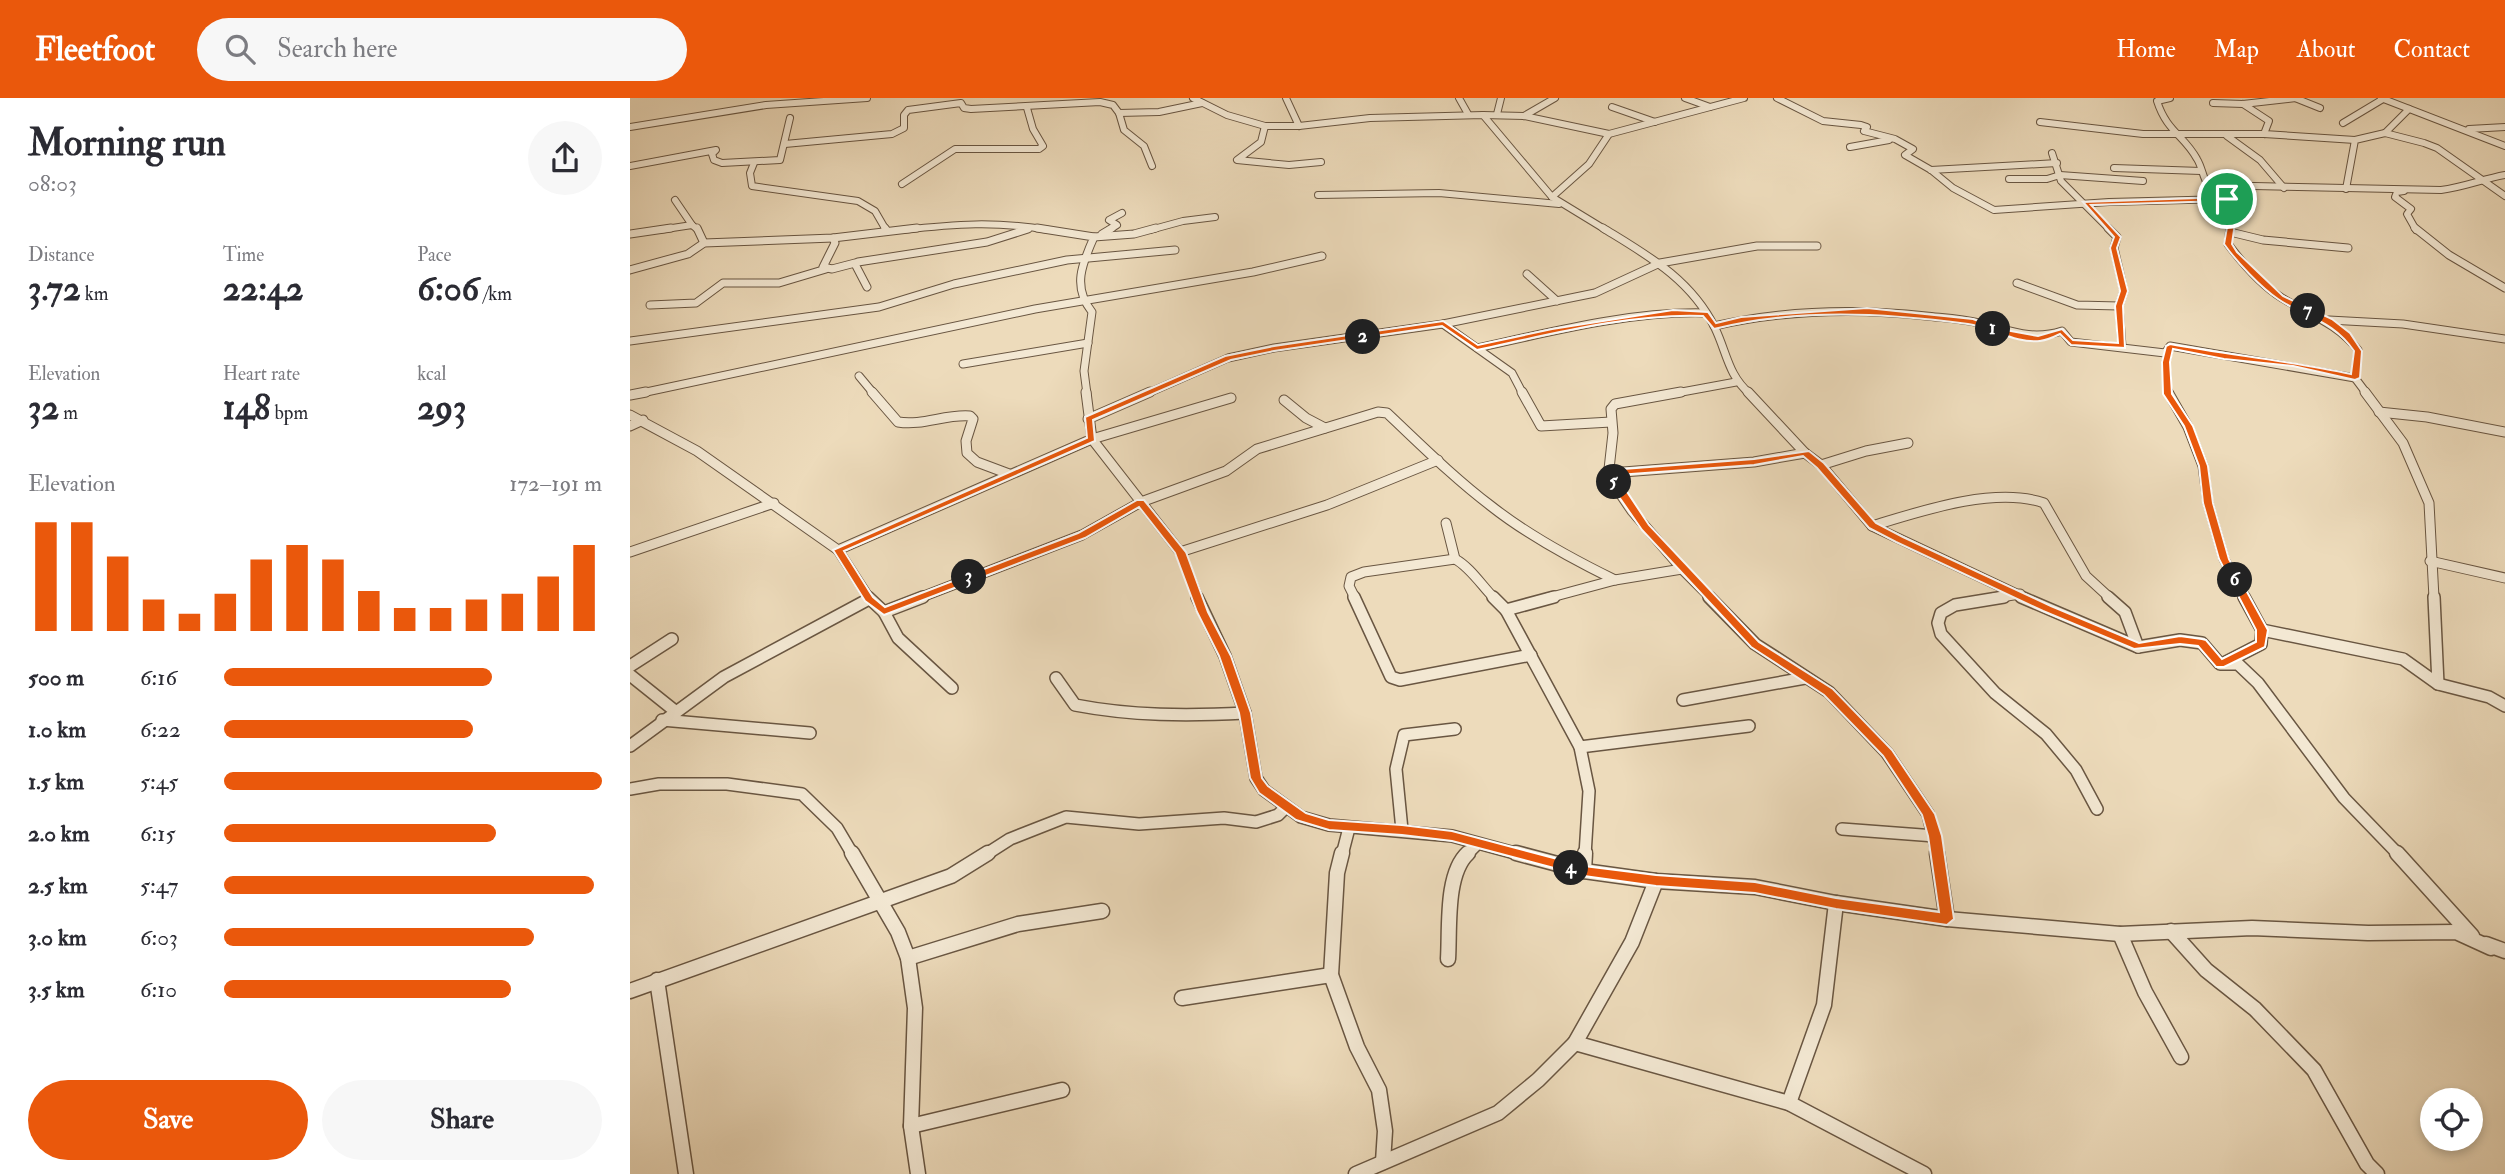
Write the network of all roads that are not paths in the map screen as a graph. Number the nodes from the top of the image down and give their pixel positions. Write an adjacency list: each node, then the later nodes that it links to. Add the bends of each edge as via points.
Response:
1 (762, 98): 15 (street)
2 (793, 98): 15 (street)
3 (867, 98): 19 (street)
4 (1193, 98): 16 (street)
5 (1286, 98): 35 (street)
6 (1459, 98): 26 (street)
7 (1501, 98): 27 (street)
8 (1555, 98): 29 (street)
9 (1685, 98): 21 (street)
10 (1744, 98): 21 (street)
11 (1777, 98): 44 (street, via 1821,120 1852,122 1867,127 1864,131)
12 (2170, 98): 40 (street, via 2157,105)
13 (2296, 98): 18 (street); 23 (street)
14 (2382, 99): 24 (street); 33 (street)
15 (778, 102): 19 (street)
16 (1203, 103): 25 (street); 34 (street, via 1227,116)
17 (2213, 103): 18 (street)
18 (2243, 104): 42 (street, via 2269,121)
19 (766, 105): 36 (street)
20 (1612, 107): 31 (street)
21 (1710, 107): 31 (street)
22 (1027, 108): 25 (street, via 1100,103 1113,105); 46 (street, via 971,109 961,103 917,107 904,115 904,128 892,134); 63 (street, via 1042,146 1039,149 955,149)
23 (2320, 108)
24 (2409, 109): 38 (street); 39 (street)
25 (1119, 113): 54 (street, via 1125,131 1144,146)
26 (1468, 114): 28 (street); 35 (street)
27 (1497, 114): 28 (street); 29 (street)
28 (1483, 115): 70 (street)
29 (1524, 116): 41 (street)
30 (790, 118): 46 (street)
31 (1655, 122): 41 (street)
32 (2040, 122): 40 (street)
33 (2343, 123)
34 (1265, 126): 35 (street); 50 (street, via 1261,142 1237,160 1289,165)
35 (1299, 126)
36 (630, 127)
37 (2505, 127): 38 (street)
38 (2466, 129): 47 (street)
39 (2385, 132): 45 (street); 61 (street, via 2437,148)
40 (2172, 133): 43 (street); 57 (street, via 2197,158)
41 (1609, 134): 70 (street, via 1589,163)
42 (2264, 134): 43 (street); 45 (street)
43 (2227, 136): 65 (street, via 2260,160)
44 (1895, 139): 48 (street); 56 (street, via 1913,149 1905,155)
45 (2355, 140): 66 (street)
46 (785, 144): 51 (street, via 780,160)
47 (2505, 146)
48 (1850, 147)
49 (2052, 153): 52 (street)
50 (1321, 162)
51 (754, 163): 53 (street, via 722,163 714,160 716,150); 79 (street, via 752,186 859,201 875,211)
52 (2057, 163): 56 (street); 58 (street)
53 (630, 166)
54 (1152, 166)
55 (2114, 168): 57 (street)
56 (1931, 170): 73 (street, via 1994,210)
57 (2201, 171): 64 (street)
58 (2060, 175): 60 (street); 62 (street); 73 (street)
59 (2505, 175): 61 (street)
60 (2009, 179)
61 (2484, 179): 67 (street, via 2466,187); 69 (street)
62 (2143, 181)
63 (902, 184)
64 (2208, 185): 65 (street); 71 (street)
65 (2284, 188): 66 (street)
66 (2346, 189): 67 (street)
67 (2404, 191): 97 (street, via 2395,197 2411,209 2408,220 2420,235)
68 (1318, 195): 74 (street, via 1476,194)
69 (2505, 196)
70 (1552, 197): 74 (street)
71 (2227, 199): 73 (street); 80 (street)
72 (675, 200): 77 (street)
73 (2085, 203): 101 (street, via 2117,237 2114,248 2124,291)
74 (1566, 205): 91 (street)
75 (1122, 213): 83 (street, via 1109,220 1117,225)
76 (1215, 218): 83 (street)
77 (692, 225): 81 (street); 84 (street)
78 (1031, 228): 79 (street, via 961,223); 83 (street); 90 (street, via 976,243)
79 (887, 231): 82 (street)
80 (2230, 232): 86 (street); 103 (street, via 2228,244 2234,253 2280,297)
81 (630, 234)
82 (833, 237): 84 (street); 92 (street, via 835,243 824,261)
83 (1097, 237): 89 (street)
84 (704, 243): 93 (street, via 688,254)
85 (1816, 246): 91 (street, via 1757,246)
86 (2348, 248)
87 (1175, 250): 89 (street)
88 (1322, 257): 98 (street)
89 (1083, 259): 98 (street); 107 (street, via 954,284 879,307)
90 (855, 263): 92 (street); 96 (street)
91 (1660, 263): 99 (street, via 1595,293); 102 (street, via 1683,282)
92 (826, 269): 100 (street, via 779,283 717,284 704,300 691,305)
93 (630, 270)
94 (1527, 274): 99 (street)
95 (2017, 283): 101 (street, via 2077,305)
96 (867, 287)
97 (2505, 288)
98 (1082, 300): 108 (street, via 1092,312); 116 (street)
99 (1557, 301): 104 (street)
100 (650, 305)
101 (2119, 306): 109 (street)
102 (1705, 313): 105 (street); 111 (street, via 1673,312)
103 (2329, 320): 106 (street, via 2403,324); 114 (street, via 2358,351)
104 (1443, 324): 111 (street); 121 (street, via 1228,358)
105 (1714, 326): 109 (street, via 1867,311 1973,322 2039,339 2062,331 2071,342); 115 (street)
106 (2505, 340)
107 (630, 341)
108 (1088, 343): 112 (street); 121 (street, via 1084,371)
109 (2122, 346): 110 (street, via 2165,353)
110 (2170, 346): 114 (street); 150 (street, via 2168,394 2188,426 2203,466 2224,559)
111 (1477, 348): 123 (street, via 1512,373 1541,426)
112 (963, 364)
113 (859, 376): 133 (street, via 898,422 920,424 970,416 967,453 977,462)
114 (2355, 378): 119 (street)
115 (1736, 382): 123 (street, via 1615,404); 129 (street)
116 (630, 395)
117 (1231, 398): 127 (street)
118 (1283, 400): 125 (street)
119 (2379, 412): 126 (street); 142 (street, via 2403,443 2429,503)
120 (630, 415): 122 (street)
121 (1088, 419): 127 (street)
122 (643, 420): 124 (street); 135 (street)
123 (1611, 422): 132 (street)
124 (630, 426)
125 (1325, 428): 130 (street, via 1383,412); 134 (street, via 1257,449 1226,471)
126 (2505, 432)
127 (1092, 439): 133 (street); 134 (street)
128 (1908, 443): 131 (street)
129 (1805, 453): 131 (street); 132 (street, via 1754,462)
130 (1438, 460): 140 (street, via 1327,505); 145 (street, via 1506,518)
131 (1821, 466): 137 (street)
132 (1610, 473): 143 (street, via 1646,527)
133 (1009, 474): 138 (street)
134 (1140, 502): 140 (street); 149 (street, via 1082,536)
135 (774, 503): 138 (street); 139 (street)
136 (1446, 523): 141 (street)
137 (1872, 526): 146 (street); 152 (street, via 1924,510 1994,499 2026,497 2044,503 2086,576 2125,612)
138 (838, 550): 147 (street)
139 (630, 552)
140 (1180, 552): 164 (street)
141 (1455, 559): 148 (street); 153 (street, via 1351,577 1351,595 1391,677 1419,678)
142 (2430, 561): 144 (street); 159 (street)
143 (1682, 569): 145 (street); 158 (street, via 1755,644)
144 (2505, 578)
145 (1615, 580): 148 (street)
146 (2020, 594): 152 (street); 173 (street, via 1955,605 1941,613 1937,623 1941,634 1995,693 2046,734 2076,770)
147 (869, 599): 149 (street); 163 (street, via 724,677)
148 (1506, 610): 153 (street)
149 (884, 612): 160 (street, via 898,638)
150 (2262, 630): 154 (street, via 2261,644); 159 (street, via 2403,659)
151 (672, 639): 155 (street)
152 (2138, 647): 154 (street, via 2180,640 2202,643)
153 (1531, 655): 170 (street)
154 (2220, 664): 185 (street, via 2238,664 2258,683 2344,798 2417,873)
155 (630, 666)
156 (630, 675): 163 (street)
157 (1056, 678): 164 (street, via 1075,705 1105,712 1174,717)
158 (1805, 678): 161 (street, via 1777,687 1714,692); 177 (street, via 1829,692 1887,753 1928,814)
159 (2438, 684): 162 (street, via 2489,697)
160 (952, 688)
161 (1683, 700)
162 (2505, 706)
163 (675, 711): 165 (street)
164 (1245, 713): 172 (street, via 1256,778)
165 (662, 720): 168 (street); 169 (street)
166 (1749, 726): 170 (street)
167 (1455, 729): 176 (street, via 1413,732 1401,742 1396,782)
168 (810, 733)
169 (630, 746)
170 (1580, 747): 179 (street, via 1589,791)
171 (630, 789): 181 (street, via 659,784 727,784 802,794 837,828)
172 (1286, 807): 174 (street, via 1301,817); 181 (street, via 1278,815 1256,822 1224,818 1139,824 1066,817 1010,839 951,876)
173 (2097, 809)
174 (1349, 828): 176 (street); 191 (street, via 1337,873)
175 (1842, 829): 177 (street)
176 (1402, 830): 178 (street)
177 (1935, 836): 184 (street)
178 (1477, 844): 179 (street); 190 (street, via 1459,861 1453,881)
179 (1584, 871): 180 (street)
180 (1656, 881): 182 (street, via 1755,887); 195 (street, via 1632,942)
181 (881, 900): 189 (street); 192 (street)
182 (1836, 903): 184 (street); 198 (street, via 1824,1004)
183 (1102, 911): 189 (street, via 1018,924)
184 (1947, 919): 187 (street)
185 (2457, 928): 186 (street, via 2368,933 2294,928); 188 (street)
186 (2171, 931): 187 (street); 205 (street, via 2206,971 2255,1009 2314,1070 2367,1164)
187 (2120, 934): 196 (street)
188 (2498, 949)
189 (908, 958): 199 (street, via 915,1008)
190 (1448, 959)
191 (1331, 975): 194 (street); 200 (street, via 1357,1047 1379,1090)
192 (657, 980): 193 (street); 201 (street)
193 (630, 990)
194 (1182, 998)
195 (1576, 1043): 198 (street); 200 (street, via 1498,1113)
196 (2181, 1057)
197 (1062, 1090): 199 (street)
198 (1789, 1103): 204 (street)
199 (911, 1126): 202 (street)
200 (1384, 1162): 203 (street)
201 (686, 1174)
202 (918, 1174)
203 (1356, 1174)
204 (1924, 1174)
205 (2378, 1174)

